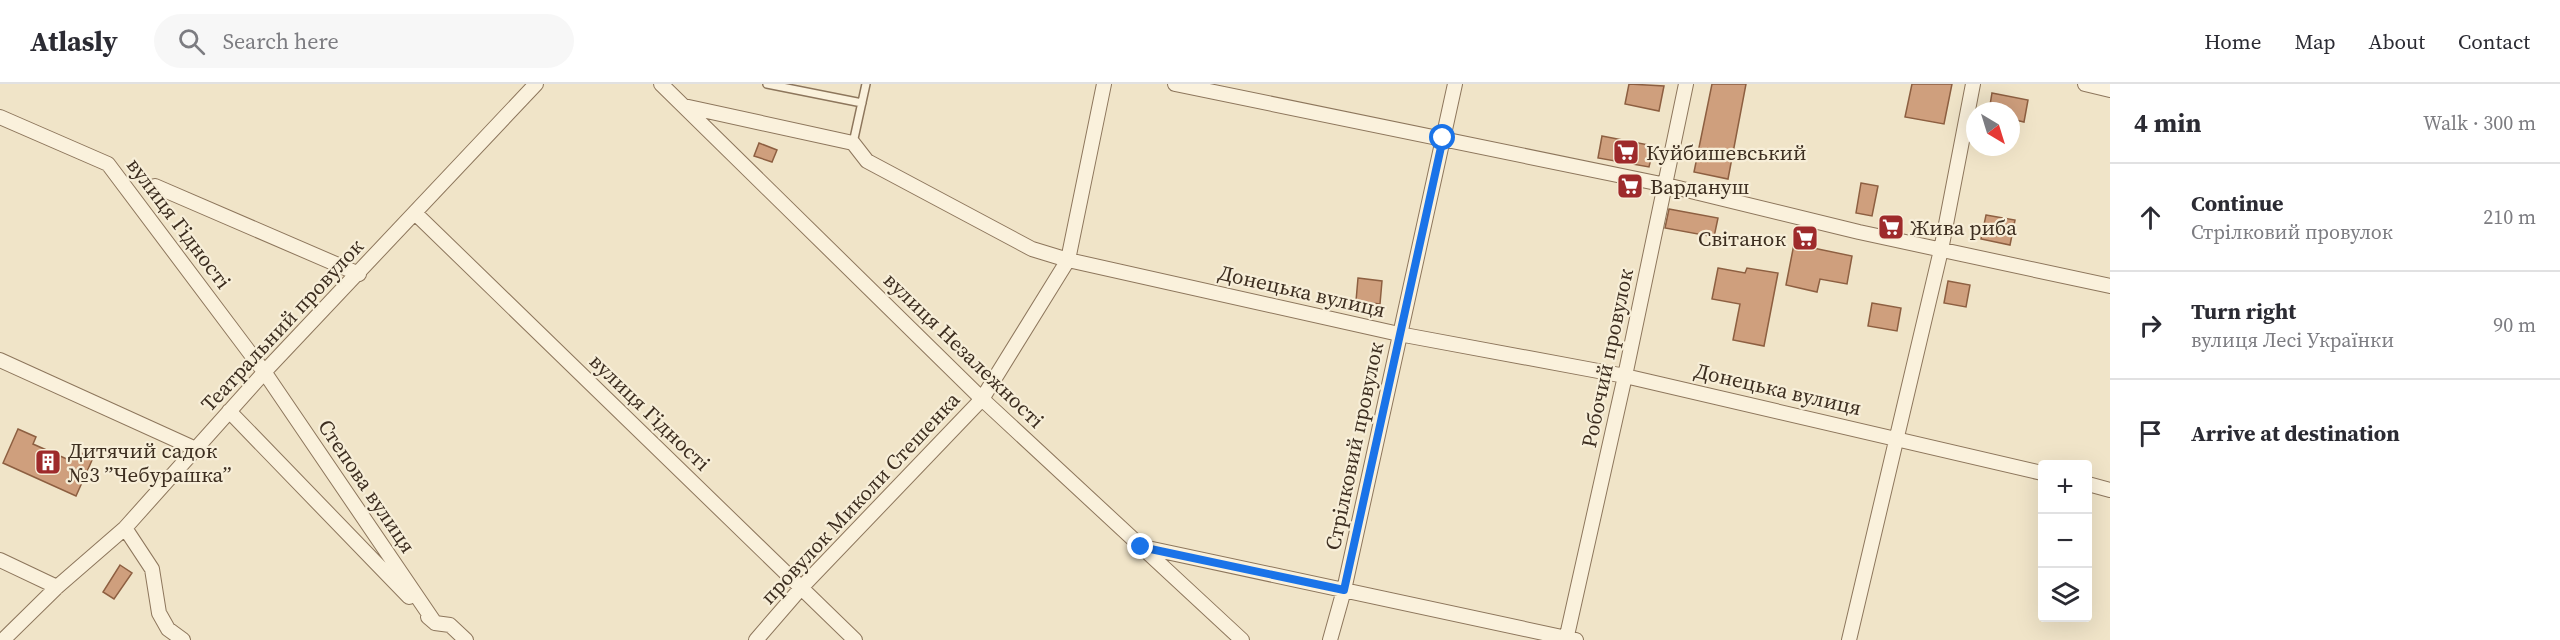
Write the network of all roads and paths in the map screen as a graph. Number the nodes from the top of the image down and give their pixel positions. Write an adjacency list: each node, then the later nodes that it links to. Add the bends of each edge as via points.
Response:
1 (536, 84): 19 (street, Театральний провулок)
2 (661, 84): 13 (street, вулиця Незалежності)
3 (767, 84): 12 (lane)
4 (866, 84): 12 (lane)
5 (1104, 84): 21 (street, провулок Миколи Стешенка)
6 (1175, 84): 15 (street)
7 (1455, 84): 15 (street, Стрілковий провулок)
8 (1686, 84): 18 (street, Робочий провулок)
9 (1973, 84): 20 (street)
10 (2085, 84): 11 (street)
11 (2110, 90)
12 (862, 104): 16 (lane)
13 (684, 106): 16 (street); 28 (street, вулиця Незалежності)
14 (0, 117): 26 (street, вулиця Гідності, via 108,164)
15 (1443, 138): 18 (street); 24 (street, Стрілковий провулок)
16 (853, 143): 21 (street, Донецька вулиця, via 867,161 1032,249)
17 (155, 186): 22 (street, вулиця Гідності)
18 (1666, 186): 20 (street); 27 (street, Робочий провулок)
19 (415, 213): 22 (street, Театральний провулок); 39 (street, вулиця Гідності)
20 (1941, 250): 23 (street); 30 (street)
21 (1068, 260): 24 (street, Донецька вулиця); 28 (street, провулок Миколи Стешенка)
22 (359, 273): 26 (street, Театральний провулок)
23 (2110, 286)
24 (1399, 334): 27 (street, Донецька вулиця); 40 (street, Стрілковий провулок)
25 (0, 360): 31 (street)
26 (265, 373): 29 (street, Театральний провулок); 41 (street, Степова вулиця)
27 (1625, 376): 30 (street, Донецька вулиця); 42 (street, Робочий провулок)
28 (982, 399): 36 (street, вулиця Незалежності); 39 (street, провулок Миколи Стешенка)
29 (229, 411): 31 (street, Театральний провулок); 41 (street, Степова вулиця)
30 (1896, 438): 32 (street, Донецька вулиця); 50 (street)
31 (196, 449): 35 (street, Театральний провулок)
32 (2038, 472)
33 (2092, 485): 34 (street)
34 (2110, 490)
35 (125, 528): 38 (street, Театральний провулок); 44 (street, via 152,568 159,613 168,629)
36 (1141, 547): 40 (street); 48 (street, вулиця Незалежності)
37 (0, 560): 38 (street)
38 (57, 587): 43 (street, Театральний провулок)
39 (801, 588): 46 (street, провулок Миколи Стешенка); 47 (street, вулиця Гідності)
40 (1344, 590): 42 (street); 49 (street, Стрілковий провулок)
41 (435, 623): 45 (street, Степова вулиця, via 450,625)
42 (1569, 639)
43 (3, 640)
44 (183, 640)
45 (465, 640)
46 (756, 640)
47 (855, 640)
48 (1242, 640)
49 (1330, 640)
50 (1849, 640)

